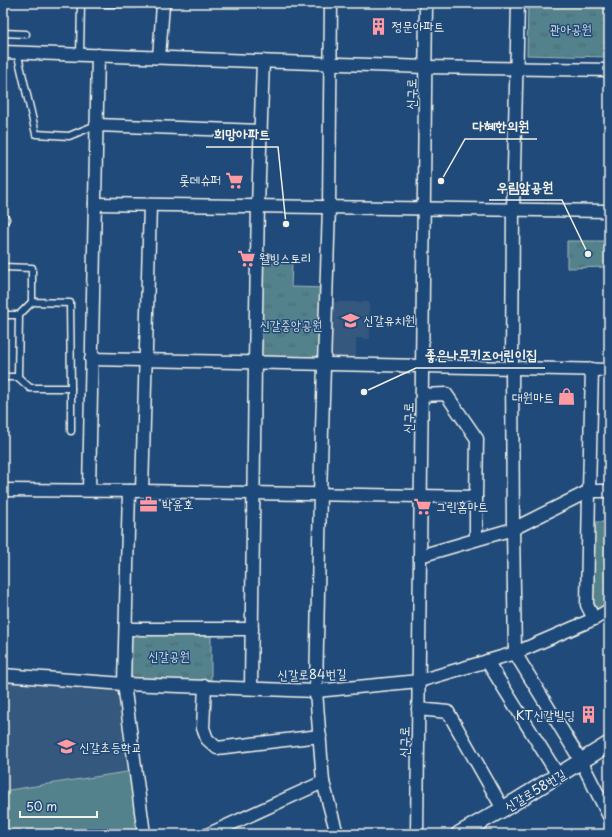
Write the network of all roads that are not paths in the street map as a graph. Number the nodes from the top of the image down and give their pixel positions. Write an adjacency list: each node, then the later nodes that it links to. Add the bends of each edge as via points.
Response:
1 (81, 3): 12 (lane)
2 (88, 3): 3 (lane)
3 (94, 3): 4 (lane)
4 (136, 3)
5 (165, 3): 15 (street, via 162,5)
6 (331, 3): 17 (street)
7 (426, 3): 18 (street, 신구로)
8 (518, 3): 19 (street)
9 (3, 33): 10 (lane)
10 (26, 34)
11 (3, 52): 12 (street)
12 (80, 55): 13 (street)
13 (98, 55): 15 (street); 21 (street)
14 (18, 56): 21 (lane, via 36,134 69,136)
15 (159, 58): 16 (street)
16 (263, 61): 17 (street); 22 (street)
17 (330, 63): 18 (street); 26 (street)
18 (426, 67): 19 (street); 27 (street, 신구로)
19 (516, 68): 20 (street); 28 (street)
20 (609, 70)
21 (96, 125): 22 (street); 23 (street)
22 (261, 131): 25 (street)
23 (94, 204): 24 (street); 34 (street)
24 (150, 205): 25 (street); 35 (street)
25 (258, 206): 26 (street); 36 (street)
26 (329, 207): 27 (street); 37 (street)
27 (424, 209): 28 (street); 38 (street, 신구로)
28 (513, 210): 29 (street); 39 (street)
29 (609, 211)
30 (3, 267): 31 (lane, via 32,268)
31 (32, 302): 33 (lane); 44 (lane, via 70,302)
32 (3, 315): 33 (lane)
33 (19, 315): 43 (lane)
34 (91, 359): 35 (street); 48 (street)
35 (145, 360): 36 (street); 49 (street)
36 (255, 363): 37 (street); 52 (street)
37 (325, 364): 38 (street); 53 (street)
38 (422, 366): 39 (street); 45 (street, 신구로)
39 (512, 368): 40 (street); 56 (street)
40 (592, 369): 41 (street); 50 (street)
41 (609, 370)
42 (3, 377): 43 (lane)
43 (18, 377): 44 (lane, via 30,388)
44 (71, 388): 46 (lane)
45 (422, 395): 54 (street, 신구로); 55 (street, via 446,394 477,439)
46 (71, 431)
47 (3, 490): 48 (street)
48 (89, 490): 49 (street)
49 (135, 491): 52 (street); 61 (street)
50 (589, 491): 51 (street); 56 (street); 60 (street, via 587,605)
51 (609, 491)
52 (253, 493): 53 (street); 62 (street)
53 (320, 494): 54 (street); 70 (street)
54 (421, 496): 55 (street); 58 (street, 신구로)
55 (476, 497): 57 (street)
56 (512, 529): 57 (street); 63 (street)
57 (476, 539): 58 (street)
58 (420, 556): 66 (street, 신구로)
59 (609, 610): 60 (street, 신갈로84번길)
60 (594, 619): 63 (street, 신갈로84번길)
61 (126, 629): 62 (street); 67 (street)
62 (252, 629): 69 (street)
63 (515, 653): 64 (street, 신갈로84번길); 74 (street)
64 (487, 660): 66 (street, 신갈로84번길); 75 (street)
65 (3, 675): 67 (street, 신갈로84번길)
66 (419, 681): 70 (street, 신갈로84번길); 71 (street, 신구로)
67 (124, 684): 68 (street, 신갈로84번길); 80 (street)
68 (205, 686): 69 (street, 신갈로84번길); 72 (street, via 203,728 206,739 218,748)
69 (251, 688): 70 (street, 신갈로84번길)
70 (316, 691): 72 (street)
71 (418, 709): 77 (street, via 448,712); 82 (street, 신구로)
72 (320, 736): 76 (street)
73 (609, 744): 74 (street, 신갈로58번길)
74 (581, 761): 75 (street, 신갈로58번길); 78 (street)
75 (558, 775): 77 (street, 신갈로58번길)
76 (322, 782): 79 (street); 81 (street)
77 (503, 809): 83 (street, 신갈로58번길)
78 (609, 816)
79 (212, 833)
80 (144, 834)
81 (337, 834)
82 (417, 834)
83 (459, 834)

